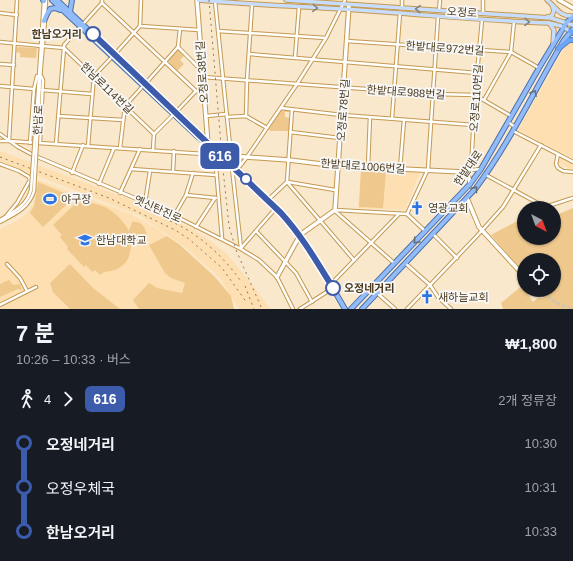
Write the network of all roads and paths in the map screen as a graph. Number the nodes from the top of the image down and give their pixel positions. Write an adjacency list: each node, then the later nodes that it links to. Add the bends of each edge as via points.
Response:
1 (18, 0): 34 (street)
2 (44, 0): 40 (street, 한남로); 60 (street, 한남로)
3 (52, 0): 29 (main road)
4 (57, 0): 30 (main road)
5 (72, 0): 30 (main road)
6 (141, 0): 46 (street)
7 (198, 0): 17 (main road, 오정로); 49 (street, 오정로38번길)
8 (286, 0): 9 (main road, 오정로)
9 (300, 0): 21 (main road, 오정로)
10 (345, 0): 21 (street)
11 (350, 0): 22 (street)
12 (402, 0): 24 (street)
13 (440, 0): 28 (street)
14 (483, 0): 33 (street)
15 (547, 0): 19 (main road)
16 (559, 0): 25 (street)
17 (215, 1): 20 (main road, 오정로); 50 (street)
18 (102, 2): 45 (street); 52 (street)
19 (552, 4): 35 (main road, via 562,15); 37 (main road, via 552,16)
20 (252, 5): 23 (main road, 오정로); 53 (street)
21 (342, 5): 22 (main road, 오정로); 26 (street)
22 (349, 5): 24 (main road, 오정로); 27 (street)
23 (299, 7): 26 (main road, 오정로, one-way to 26); 54 (street)
24 (402, 8): 28 (main road, 오정로, one-way to 24)
25 (573, 8)
26 (341, 9): 27 (main road, 오정로); 55 (street)
27 (349, 10): 32 (main road, 오정로); 57 (street, 오정로78번길)
28 (439, 10): 33 (main road, 오정로)
29 (63, 11): 40 (main road, via 55,8 50,10); 45 (main road)
30 (70, 12): 45 (main road)
31 (0, 13): 34 (street)
32 (400, 13): 36 (main road, 오정로); 61 (street)
33 (483, 13): 37 (main road, 오정로)
34 (17, 14): 59 (street)
35 (573, 16): 38 (main road); 42 (main road, 한밭대로)
36 (438, 17): 39 (main road, 오정로); 63 (street)
37 (542, 18): 38 (main road, 오정로)
38 (550, 18): 42 (main road, 오정로)
39 (482, 20): 41 (main road, 오정로); 67 (street, 오정로110번길)
40 (44, 21): 60 (street, 한남로)
41 (514, 22): 43 (main road, 오정로, one-way to 43); 68 (street)
42 (567, 22): 44 (main road, 오정로); 47 (main road, 한밭대로)
43 (549, 23): 47 (main road, 오정로); 64 (main road, via 554,30)
44 (573, 25)
45 (81, 26): 65 (street); 70 (main road)
46 (140, 26): 48 (street); 52 (street)
47 (564, 28): 51 (main road, 오정로); 64 (main road, 한밭대로)
48 (180, 29): 49 (street); 62 (street)
49 (199, 30): 80 (street, 오정로38번길)
50 (218, 31): 53 (street); 85 (street)
51 (572, 31): 66 (main road, 한밭대로)
52 (134, 33): 70 (street); 73 (street)
53 (250, 33): 54 (street); 69 (street)
54 (296, 36): 55 (street); 71 (street)
55 (326, 38): 72 (street)
56 (573, 40): 66 (highway, via 569,40)
57 (347, 41): 61 (street, 한밭대로972번길); 74 (street, 오정로78번길)
58 (0, 42): 59 (street)
59 (15, 43): 60 (street); 76 (street)
60 (42, 45): 65 (street); 81 (street, 한남로)
61 (398, 45): 63 (street, 한밭대로972번길); 77 (street)
62 (178, 47): 73 (street); 80 (street)
63 (436, 47): 67 (street, 한밭대로972번길); 79 (street)
64 (552, 47): 78 (main road, 한밭대로)
65 (64, 48): 83 (street, 한남로114번길); 94 (street)
66 (558, 49): 121 (main road, 한밭대로, one-way to 66)
67 (479, 51): 68 (street, 한밭대로972번길); 82 (street, 오정로110번길)
68 (510, 52): 78 (street, 한밭대로972번길); 101 (street)
69 (249, 54): 71 (street); 86 (street)
70 (113, 55): 83 (street); 88 (main road)
71 (295, 58): 72 (street)
72 (312, 59): 74 (street); 87 (street)
73 (165, 62): 88 (street); 95 (street)
74 (346, 63): 77 (street, 오정로78번길); 91 (street, 오정로78번길)
75 (0, 64): 76 (street)
76 (14, 65): 90 (street)
77 (396, 66): 79 (street, 오정로78번길); 97 (street)
78 (539, 68): 111 (main road, 한밭대로)
79 (435, 69): 82 (street, 오정로78번길); 99 (street)
80 (202, 71): 84 (street, 오정로38번길)
81 (39, 72): 92 (street); 93 (street); 167 (street, 한남로, bridge)
82 (478, 73): 100 (street, 오정로110번길)
83 (94, 76): 98 (street); 102 (street, 한남로114번길)
84 (203, 77): 85 (street, 한밭대로988번길); 96 (street, 오정로38번길)
85 (223, 79): 86 (street, 한밭대로988번길); 106 (street)
86 (247, 80): 87 (street, 한밭대로988번길); 110 (street)
87 (297, 84): 91 (street, 한밭대로988번길); 103 (street)
88 (145, 85): 102 (street); 105 (main road)
89 (0, 86): 90 (street)
90 (12, 87): 92 (street); 126 (street)
91 (344, 87): 97 (street, 한밭대로988번길); 107 (street, 오정로78번길)
92 (34, 89): 128 (street)
93 (42, 90): 94 (street); 129 (street)
94 (60, 91): 98 (street); 108 (street)
95 (196, 91): 96 (street); 105 (street)
96 (204, 91): 109 (street, 오정로38번길)
97 (393, 91): 99 (street, 한밭대로988번길); 114 (street)
98 (92, 94): 113 (street)
99 (434, 94): 100 (street, 한밭대로988번길); 117 (street)
100 (475, 95): 101 (street, 한밭대로988번길); 119 (street, 오정로110번길)
101 (484, 100): 111 (street, 한밭대로988번길)
102 (125, 106): 115 (street); 124 (street, 한남로114번길)
103 (280, 108): 104 (street); 120 (street)
104 (292, 109): 107 (street); 122 (street)
105 (175, 113): 124 (street); 132 (main road)
106 (227, 115): 109 (street); 110 (street); 142 (street)
107 (342, 115): 112 (street); 125 (street, 오정로78번길)
108 (58, 116): 113 (street); 130 (street)
109 (206, 116): 132 (street, 오정로38번길)
110 (246, 116): 120 (street)
111 (511, 116): 118 (main road, 한밭대로)
112 (370, 117): 114 (street); 149 (street)
113 (90, 118): 115 (street); 134 (street)
114 (392, 118): 116 (street)
115 (123, 120): 136 (street)
116 (404, 120): 117 (street); 151 (street)
117 (431, 122): 119 (street); 152 (street)
118 (508, 122): 121 (street); 153 (main road, 한밭대로)
119 (474, 124): 155 (street, 오정로110번길)
120 (267, 128): 143 (street)
121 (514, 128): 133 (street); 163 (main road, 한밭대로)
122 (290, 132): 125 (street); 144 (street)
123 (0, 134): 126 (street, 옛신탄진로)
124 (154, 134): 138 (street)
125 (340, 138): 147 (street, 오정로78번길)
126 (9, 140): 127 (street); 128 (street); 157 (street, 옛신탄진로, via 18,148)
127 (0, 141)
128 (30, 142): 129 (street)
129 (40, 143): 130 (street)
130 (56, 144): 131 (street)
131 (83, 145): 134 (street); 157 (street)
132 (208, 145): 141 (main road)
133 (540, 145): 140 (street); 169 (street)
134 (88, 146): 135 (street)
135 (114, 148): 136 (street); 165 (street)
136 (120, 148): 137 (street)
137 (140, 149): 138 (street); 150 (street)
138 (153, 150): 139 (street)
139 (174, 152): 141 (street); 158 (street)
140 (558, 154): 145 (street); 160 (street, via 558,168)
141 (217, 155): 142 (street, 한밭대로1006번길); 148 (main road); 162 (street)
142 (231, 156): 143 (street, 한밭대로1006번길)
143 (247, 157): 144 (street, 한밭대로1006번길); 156 (street)
144 (289, 160): 147 (street, 한밭대로1006번길); 164 (street)
145 (573, 162)
146 (0, 164): 176 (street, via 29,177 30,180)
147 (338, 166): 149 (street, 한밭대로1006번길); 168 (street, 오정로78번길)
148 (232, 167): 156 (main road); 195 (street)
149 (368, 167): 151 (street, 한밭대로1006번길)
150 (131, 169): 154 (street); 170 (street)
151 (400, 169): 152 (street, 한밭대로1006번길)
152 (428, 169): 159 (street, 한밭대로1006번길); 182 (street)
153 (481, 169): 155 (street); 166 (main road, 한밭대로)
154 (150, 170): 158 (street); 177 (street)
155 (472, 170): 159 (street)
156 (236, 171): 175 (main road)
157 (72, 172): 165 (street, 옛신탄진로)
158 (173, 172): 161 (street)
159 (466, 172): 166 (street)
160 (573, 172)
161 (193, 173): 162 (street); 171 (street)
162 (216, 175): 172 (street)
163 (486, 175): 169 (street); 173 (main road, 한밭대로, one-way to 163)
164 (287, 182): 168 (street); 175 (street); 186 (street)
165 (99, 184): 170 (street, 옛신탄진로)
166 (470, 184): 189 (main road, 한밭대로)
167 (33, 190): 179 (street, 한남로, via 27,201); 185 (street, 한남로, via 32,198 21,211)
168 (336, 190): 180 (street, 오정로78번길)
169 (514, 190): 174 (street, via 545,207); 190 (street)
170 (120, 193): 177 (street, 옛신탄진로)
171 (186, 195): 172 (street); 184 (street)
172 (217, 198): 187 (street); 193 (street)
173 (467, 198): 190 (street); 191 (main road, 한밭대로)
174 (573, 198)
175 (268, 200): 178 (main road)
176 (16, 203): 179 (street); 183 (street)
177 (145, 203): 184 (street, 옛신탄진로)
178 (276, 208): 188 (street); 192 (main road)
179 (18, 209): 183 (street, 한남로)
180 (335, 210): 181 (street); 186 (street); 194 (street)
181 (398, 214): 182 (street); 194 (street)
182 (406, 214): 189 (street)
183 (7, 215): 185 (street, 한남로)
184 (174, 216): 187 (street, 옛신탄진로)
185 (0, 221)
186 (320, 221): 192 (street); 198 (street)
187 (196, 226): 193 (street, 옛신탄진로)
188 (256, 231): 195 (street); 197 (street)
189 (425, 231): 199 (main road, 한밭대로, one-way to 199)
190 (482, 231): 196 (street); 202 (street)
191 (433, 234): 196 (street); 200 (main road, 한밭대로)
192 (300, 235): 197 (street); 205 (main road)
193 (222, 239): 195 (street, 옛신탄진로)
194 (370, 243): 198 (street); 199 (street)
195 (241, 249): 203 (street, 옛신탄진로, via 259,260)
196 (457, 258): 204 (street)
197 (286, 260): 203 (street); 209 (street)
198 (354, 260): 205 (street)
199 (395, 263): 215 (main road, 한밭대로)
200 (405, 263): 204 (street); 208 (main road, 한밭대로)
201 (7, 264): 207 (street, via 20,278)
202 (517, 268)
203 (277, 277): 212 (street, 옛신탄진로)
204 (430, 285): 211 (street); 218 (street)
205 (332, 286): 209 (street); 214 (main road)
206 (36, 287): 207 (street)
207 (27, 291): 210 (street)
208 (377, 293): 216 (main road, 한밭대로); 217 (street)
209 (312, 302): 213 (street)
210 (0, 305)
211 (448, 308)
212 (293, 309)
213 (300, 309)
214 (346, 309)
215 (352, 309)
216 (363, 309)
217 (395, 309)
218 (407, 309)

